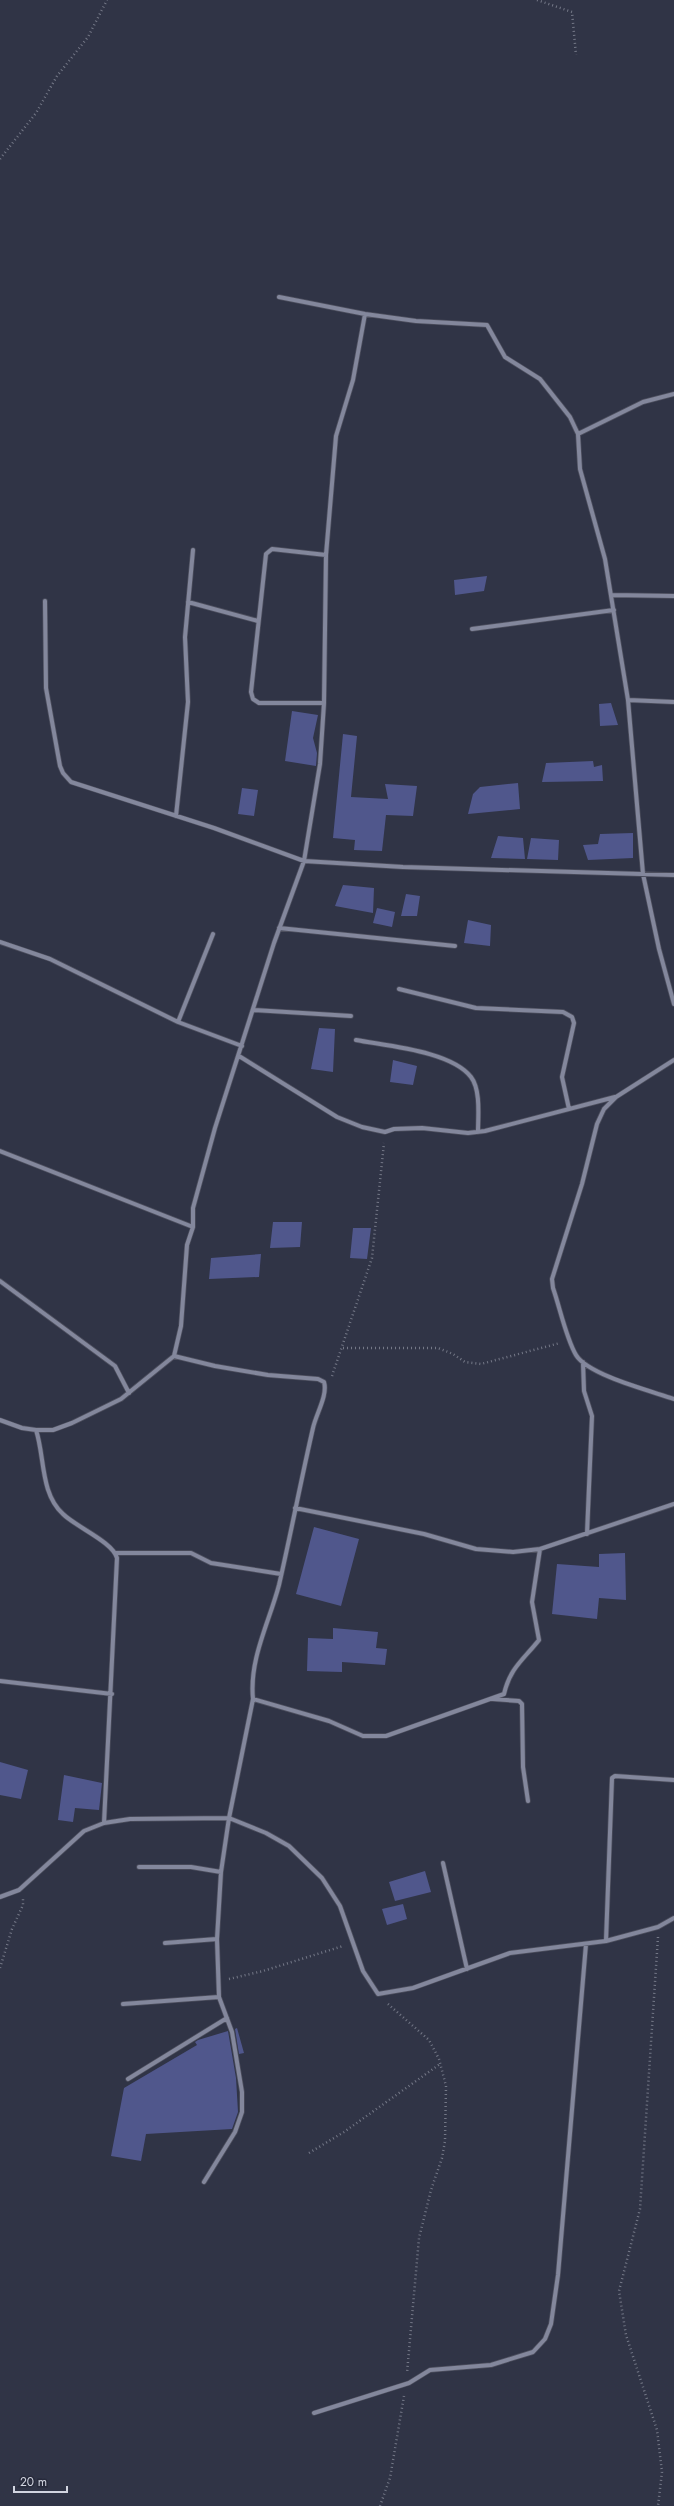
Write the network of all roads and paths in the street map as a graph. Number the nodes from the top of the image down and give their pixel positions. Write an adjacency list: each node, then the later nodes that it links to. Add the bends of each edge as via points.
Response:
1 (107, 0): 4 (path, via 88,37 57,76 36,113)
2 (537, 0): 3 (path, via 572,12)
3 (576, 55)
4 (0, 160)
5 (279, 297): 6 (street)
6 (365, 314): 8 (street, via 416,321 487,325 505,357 540,379 570,417); 10 (street, via 353,380 336,436)
7 (674, 394): 8 (street, via 642,402)
8 (578, 434): 11 (street, via 580,469 605,560)
9 (193, 550): 14 (street)
10 (326, 555): 16 (street, via 272,549 266,554); 20 (street)
11 (611, 595): 12 (street); 15 (street)
12 (674, 596)
13 (45, 601): 21 (street, via 46,688 63,774 71,782)
14 (188, 602): 16 (street); 21 (street, via 184,637 188,702)
15 (614, 610): 17 (street); 18 (street)
16 (258, 621): 20 (street, via 250,692 253,699 259,703)
17 (472, 629)
18 (628, 700): 19 (street); 23 (street)
19 (674, 702)
20 (324, 703): 22 (street, via 320,764)
21 (176, 816): 22 (street)
22 (304, 860): 23 (street, via 403,867); 25 (street)
23 (642, 874): 24 (street); 30 (street)
24 (674, 875)
25 (279, 928): 28 (street); 31 (street)
26 (213, 934): 33 (street)
27 (0, 942): 33 (street, via 50,959)
28 (455, 946)
29 (399, 989): 39 (street, via 476,1008 563,1012 572,1017 574,1023 562,1077)
30 (674, 1004)
31 (253, 1010): 32 (street); 35 (street)
32 (351, 1016)
33 (178, 1022): 35 (street)
34 (356, 1040): 41 (street, via 432,1055 458,1067 472,1078 476,1092)
35 (242, 1046): 36 (street)
36 (239, 1056): 40 (street, via 337,1117); 43 (street, via 215,1128 193,1208)
37 (674, 1060): 38 (street)
38 (616, 1097): 39 (street); 45 (street, via 604,1109 597,1124 582,1184 553,1272 553,1288)
39 (569, 1109): 41 (street)
40 (385, 1132): 41 (street, via 394,1129 422,1128); 46 (path, via 372,1258)
41 (478, 1132)
42 (0, 1150): 43 (street)
43 (193, 1227): 47 (street, via 187,1245 183,1306)
44 (0, 1281): 50 (street, via 115,1366)
45 (571, 1340): 46 (path, via 481,1364 466,1362 438,1348); 48 (street, via 576,1355)
46 (343, 1348): 49 (path, via 334,1373)
47 (174, 1356): 49 (street, via 268,1375 318,1379 324,1382); 50 (street)
48 (583, 1362): 51 (street, via 614,1378); 56 (street, via 584,1391 592,1416)
49 (325, 1386): 55 (street)
50 (129, 1393): 53 (street, via 72,1424 53,1430)
51 (674, 1399)
52 (0, 1420): 53 (street)
53 (36, 1430): 58 (street, via 46,1484 56,1507 75,1525 113,1548)
54 (674, 1504): 56 (street)
55 (295, 1508): 57 (street, via 424,1534 476,1549 513,1552); 59 (street)
56 (586, 1534): 57 (street)
57 (540, 1549): 63 (street, via 532,1602 539,1640 518,1661 507,1680 504,1694)
58 (116, 1553): 59 (street, via 191,1553 211,1562); 61 (street)
59 (281, 1574): 62 (street, via 256,1656)
60 (0, 1681): 61 (street)
61 (112, 1694): 67 (street)
62 (253, 1699): 63 (street, via 329,1722 363,1736 386,1736); 66 (street)
63 (492, 1699): 65 (street, via 519,1701 522,1704 523,1767)
64 (674, 1780): 76 (street, via 615,1776 612,1778)
65 (528, 1801)
66 (229, 1818): 67 (street, via 130,1819); 70 (street); 77 (street, via 266,1833 289,1846 322,1878 340,1906)
67 (104, 1823): 71 (street, via 84,1831)
68 (443, 1863): 81 (street)
69 (139, 1867): 70 (street, via 191,1868)
70 (221, 1872): 75 (street)
71 (22, 1888): 72 (street); 80 (path, via 23,1905)
72 (0, 1897)
73 (674, 1918): 74 (street)
74 (658, 1927): 76 (street); 94 (path, via 640,2209 619,2291 626,2335 657,2430 662,2472)
75 (217, 1939): 78 (street); 82 (street)
76 (606, 1941): 79 (street)
77 (353, 1942): 82 (path, via 263,1971); 83 (street, via 363,1971)
78 (165, 1943)
79 (586, 1944): 81 (street, via 510,1953); 91 (street, via 558,2275 551,2324 545,2339 533,2352 509,2361 430,2370)
80 (0, 1968)
81 (468, 1969): 83 (street, via 412,1988)
82 (218, 1982): 84 (street)
83 (378, 1994): 87 (path, via 429,2040)
84 (219, 1997): 85 (street); 86 (street)
85 (123, 2004)
86 (227, 2018): 88 (street); 90 (street, via 234,2040 242,2092 242,2112 235,2132)
87 (440, 2064): 89 (path, via 344,2132); 91 (path, via 446,2086 445,2141 419,2238)
88 (128, 2079)
89 (309, 2153)
90 (204, 2182)
91 (405, 2384): 92 (street); 93 (path, via 390,2478)
92 (314, 2413)
93 (380, 2506)
94 (658, 2506)

